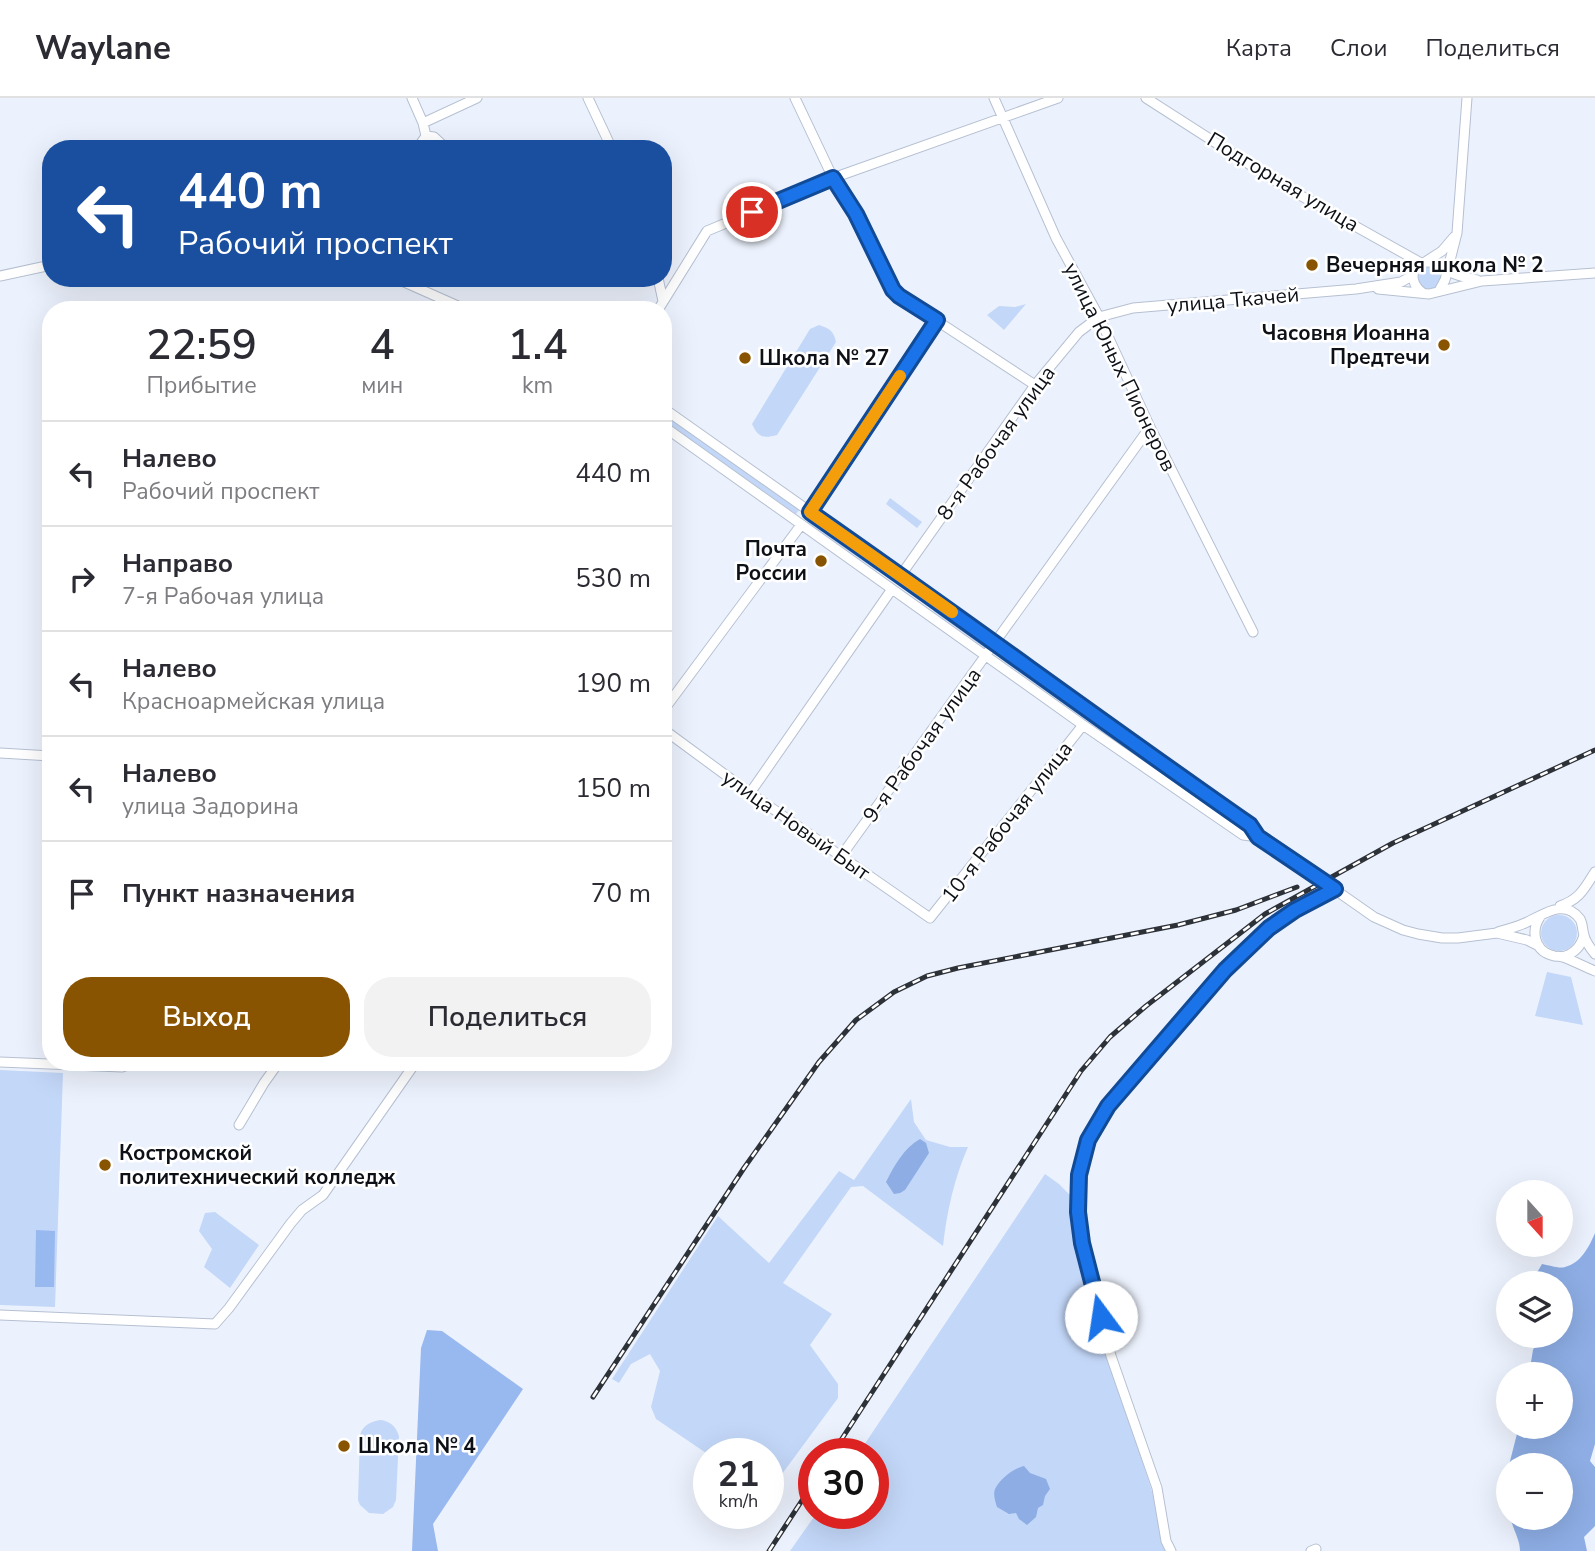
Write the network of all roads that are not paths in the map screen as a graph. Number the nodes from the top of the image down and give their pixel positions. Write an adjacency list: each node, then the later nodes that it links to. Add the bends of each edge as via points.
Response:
1 (412, 98): 10 (street)
2 (477, 98): 10 (street)
3 (588, 98): 14 (street)
4 (795, 98): 15 (street)
5 (994, 98): 9 (street, улица Юных Пионеров)
6 (1058, 98): 9 (street)
7 (1146, 98): 17 (street, Подгорная улица, via 1280,184)
8 (1467, 98): 16 (street)
9 (1002, 117): 15 (street); 30 (street, улица Юных Пионеров, via 1056,238)
10 (423, 123): 11 (street)
11 (426, 136): 12 (street); 13 (street)
12 (423, 140)
13 (437, 140)
14 (608, 140)
15 (833, 178): 29 (street, via 707,231); 31 (street, via 893,290)
16 (1457, 233): 17 (street, via 1442,251); 19 (street)
17 (1423, 262): 19 (street, via 1436,263); 22 (street)
18 (42, 267): 21 (street)
19 (1444, 272): 23 (street); 26 (street)
20 (1595, 273): 23 (street)
21 (0, 276)
22 (1412, 276): 25 (street, улица Ткачей); 27 (street)
23 (1482, 281): 26 (street)
24 (416, 287): 28 (street)
25 (1368, 288): 27 (street, улица Ткачей); 30 (street, улица Ткачей, via 1133,308)
26 (1439, 291): 27 (street)
27 (1423, 293)
28 (447, 301)
29 (663, 301)
30 (1099, 317): 32 (street, 8-я Рабочая улица, via 1079,332); 34 (street, улица Юных Пионеров)
31 (937, 320): 32 (street); 36 (street)
32 (1035, 385): 38 (street, 8-я Рабочая улица)
33 (672, 414): 36 (street)
34 (1150, 427): 40 (street, улица Юных Пионеров); 41 (street, 9-я Рабочая улица)
35 (672, 432): 37 (street)
36 (810, 512): 38 (street)
37 (801, 525): 39 (street); 43 (street)
38 (905, 578): 39 (street, via 890,581); 39 (street, via 911,589 908,594); 41 (street)
39 (896, 592): 42 (street); 48 (street)
40 (1253, 632)
41 (995, 643): 42 (street, 9-я Рабочая улица); 49 (street, via 1250,825)
42 (986, 655): 44 (street); 50 (street, 9-я Рабочая улица, via 847,848)
43 (672, 699)
44 (1083, 725): 49 (street, via 1243,835); 56 (street, 10-я Рабочая улица)
45 (672, 736): 48 (street, улица Новый Быт)
46 (0, 753): 47 (street)
47 (42, 755)
48 (750, 793): 50 (street, улица Новый Быт)
49 (1258, 837): 52 (street)
50 (845, 860): 56 (street, улица Новый Быт)
51 (1595, 872): 53 (street)
52 (1335, 889): 58 (street, via 1374,917 1418,934 1458,938); 70 (street, via 1269,928 1225,970 1108,1106 1088,1140 1079,1175 1078,1212 1090,1276 1111,1356 1157,1488)
53 (1581, 894): 54 (street); 57 (street)
54 (1556, 908): 55 (street); 57 (street, via 1568,909)
55 (1541, 915): 58 (street); 60 (street, via 1535,929)
56 (930, 918)
57 (1581, 920): 59 (street)
58 (1497, 933): 60 (street)
59 (1584, 935): 61 (street); 62 (street, via 1579,947)
60 (1539, 946): 62 (street)
61 (1595, 954)
62 (1561, 957): 63 (street)
63 (1595, 971)
64 (0, 1062): 65 (street)
65 (42, 1064)
66 (273, 1071): 68 (street)
67 (410, 1071): 69 (street, via 323,1195 302,1210 215,1324)
68 (239, 1125)
69 (0, 1315)
70 (1171, 1551)

